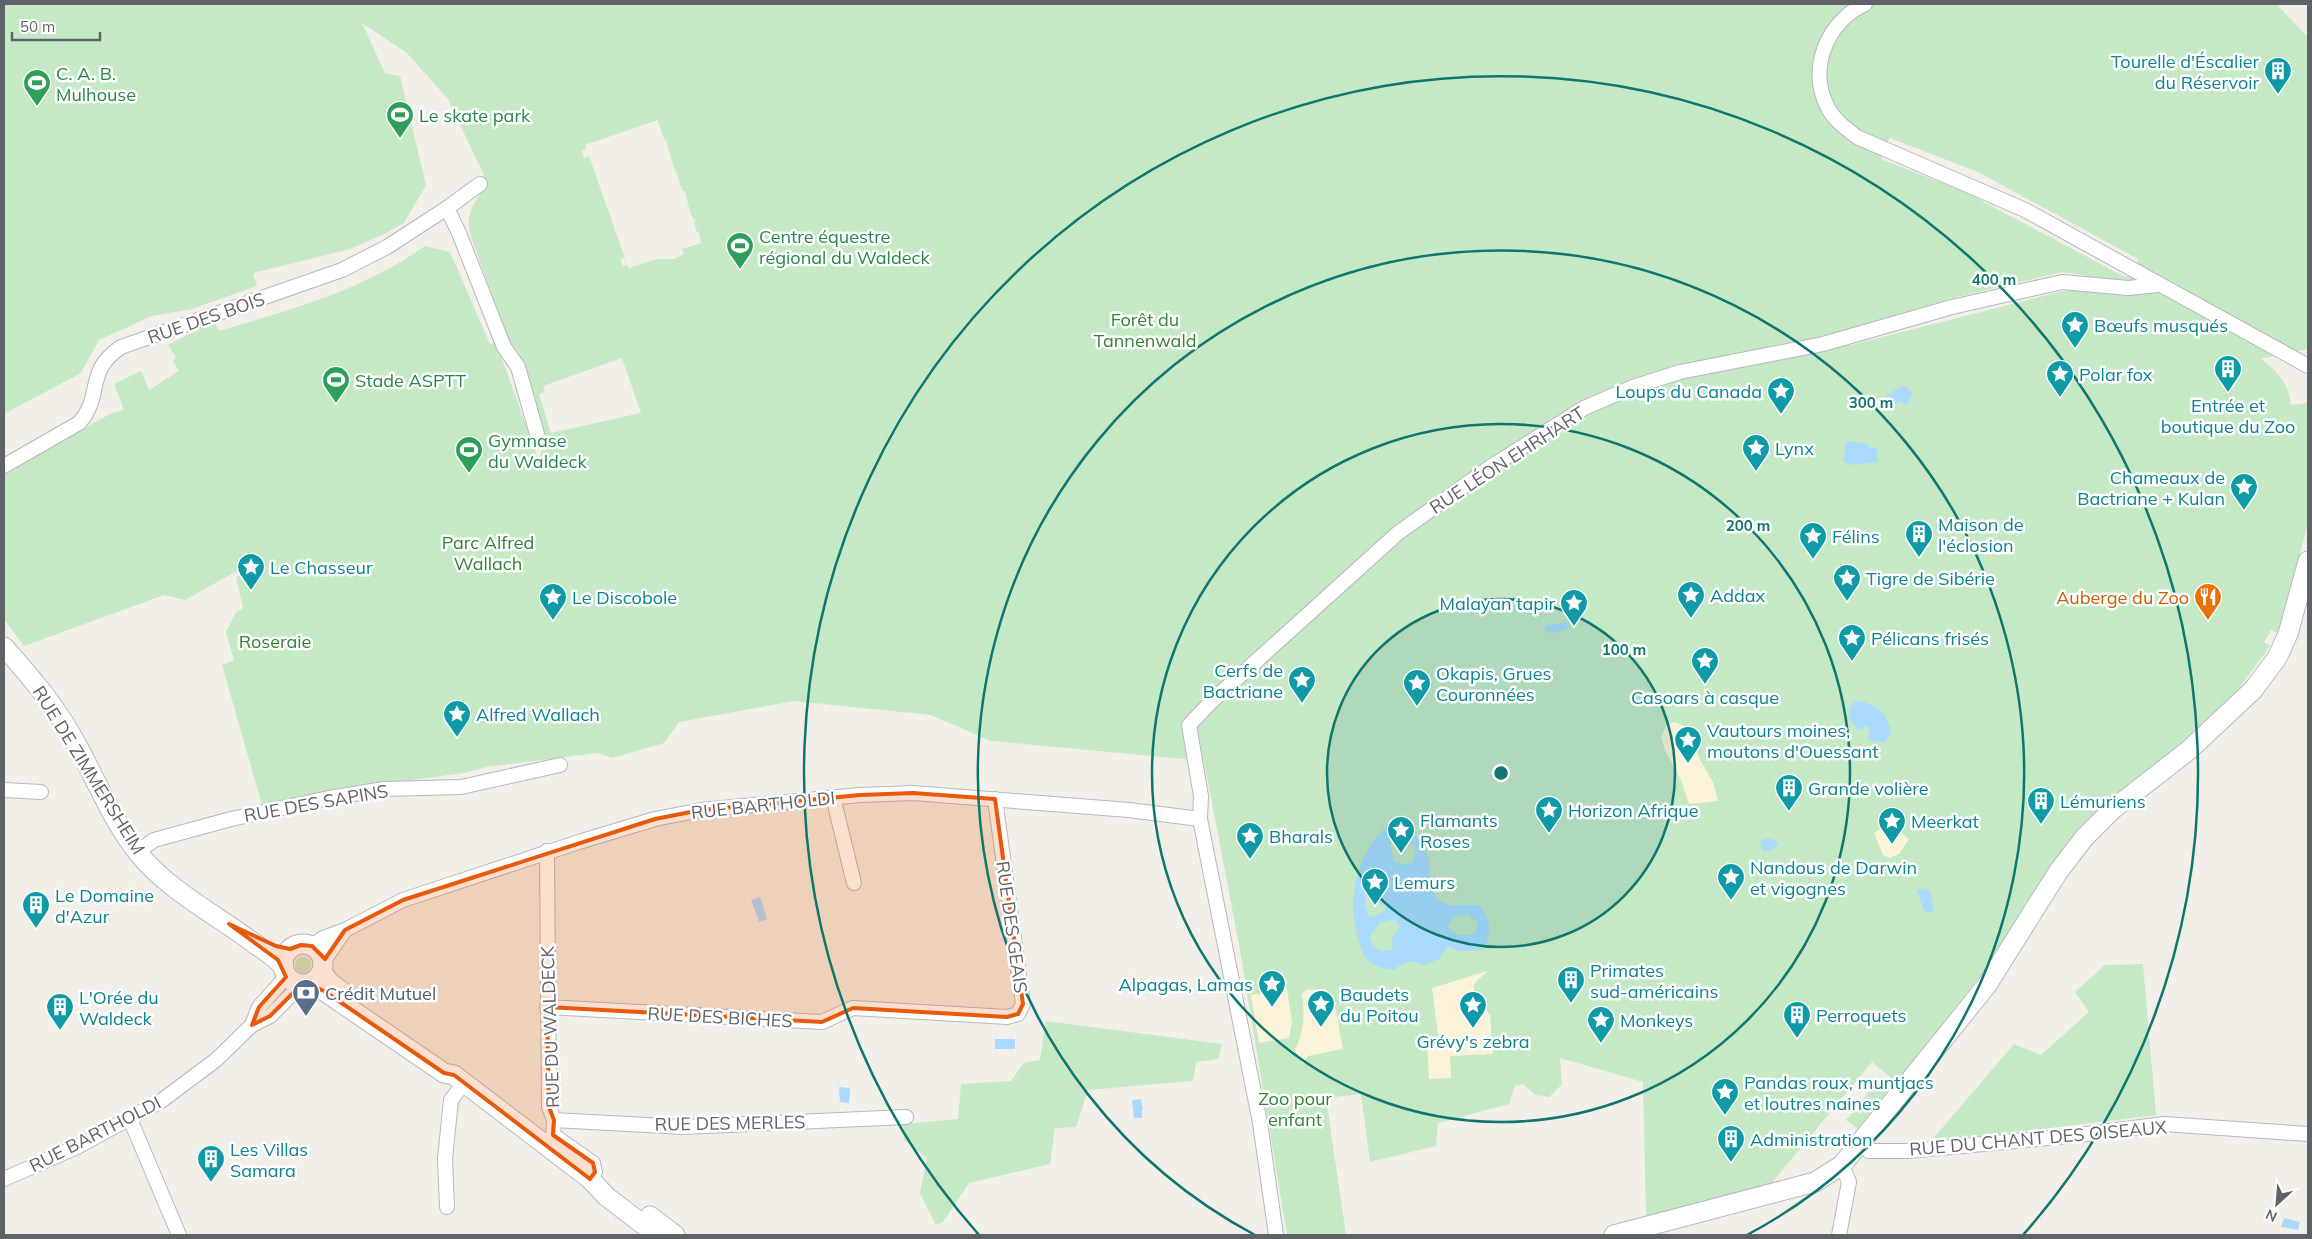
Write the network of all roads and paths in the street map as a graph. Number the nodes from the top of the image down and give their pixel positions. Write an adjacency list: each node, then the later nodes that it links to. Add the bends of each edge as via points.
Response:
1 (1865, 4): 4 (street, via 1846,16 1834,29 1825,44 1819,65 1821,92 1828,108 1846,129 1856,137 2025,210)
2 (480, 184): 3 (street, RUE DES BOIS)
3 (447, 208): 6 (street, via 504,347 518,367); 7 (street, RUE DES BOIS, via 387,247 342,270 120,347 99,368 92,401 79,423)
4 (2158, 285): 5 (street); 15 (street, RUE LÉON EHRHART, via 2128,288 2062,282 1952,307 1823,344 1680,372 1584,408 1492,466 1392,538 1212,700 1189,725 1201,796)
5 (2308, 366)
6 (539, 441)
7 (4, 466)
8 (2308, 561): 32 (main road, via 2288,634 2277,658 2258,684 2188,750 2112,810 2084,838 2058,872 1986,985)
9 (4, 647): 17 (main road, RUE DE ZIMMERSHEIM, via 38,684 56,710)
10 (560, 766): 17 (street, RUE DES SAPINS, via 461,787 384,789 329,798 154,840)
11 (4, 790): 12 (street)
12 (41, 792)
13 (833, 798): 14 (street, RUE BARTHOLDI, via 913,793); 16 (street, RUE BARTHOLDI, via 701,810 656,819); 18 (street)
14 (995, 799): 15 (street, RUE BARTHOLDI); 26 (street, RUE DES GEAIS, via 1023,1004 1018,1014 1008,1017)
15 (1200, 819): 40 (street, via 1260,1123)
16 (548, 851): 20 (street, RUE BARTHOLDI, via 403,900); 25 (street, RUE DU WALDECK)
17 (137, 852): 19 (main road, RUE DE ZIMMERSHEIM, via 172,885)
18 (854, 883)
19 (229, 924): 22 (main road, RUE DE ZIMMERSHEIM, via 254,932 276,946); 24 (main road, RUE DE ZIMMERSHEIM, via 271,954)
20 (345, 930): 21 (street, RUE BARTHOLDI); 23 (street, RUE BARTHOLDI)
21 (312, 946): 22 (main road); 23 (main road, via 320,953)
22 (290, 949): 24 (main road, via 284,958)
23 (323, 967): 24 (main road, via 316,979); 27 (main road, RUE DE ZIMMERSHEIM, via 329,982 450,1064)
24 (295, 978): 27 (main road, RUE DE ZIMMERSHEIM, via 324,991); 29 (street, RUE BARTHOLDI, via 259,1007 252,1025 192,1079)
25 (547, 1007): 26 (street, RUE DES BICHES, via 822,1022 853,1008); 30 (street, RUE DU WALDECK, via 549,1107)
26 (889, 1010)
27 (459, 1079): 35 (main road, RUE DE ZIMMERSHEIM); 36 (street, via 451,1100 446,1159)
28 (906, 1117): 30 (street, RUE DES MERLES, via 683,1127)
29 (130, 1120): 34 (street, RUE BARTHOLDI); 37 (street)
30 (554, 1120): 35 (street, RUE DU WALDECK, via 553,1134 593,1163 595,1172)
31 (2308, 1134): 32 (street, RUE DU CHANT DES OISEAUX, via 2164,1124 1909,1151 1869,1151)
32 (1859, 1145): 33 (main road)
33 (1842, 1165): 41 (main road, via 1815,1182); 42 (street, via 1849,1182)
34 (4, 1179)
35 (590, 1179): 38 (main road, RUE DE ZIMMERSHEIM, via 607,1197); 39 (main road, RUE DE ZIMMERSHEIM, via 611,1188)
36 (447, 1207)
37 (179, 1235)
38 (657, 1235)
39 (674, 1235)
40 (1276, 1235)
41 (1614, 1235)
42 (1839, 1235)

